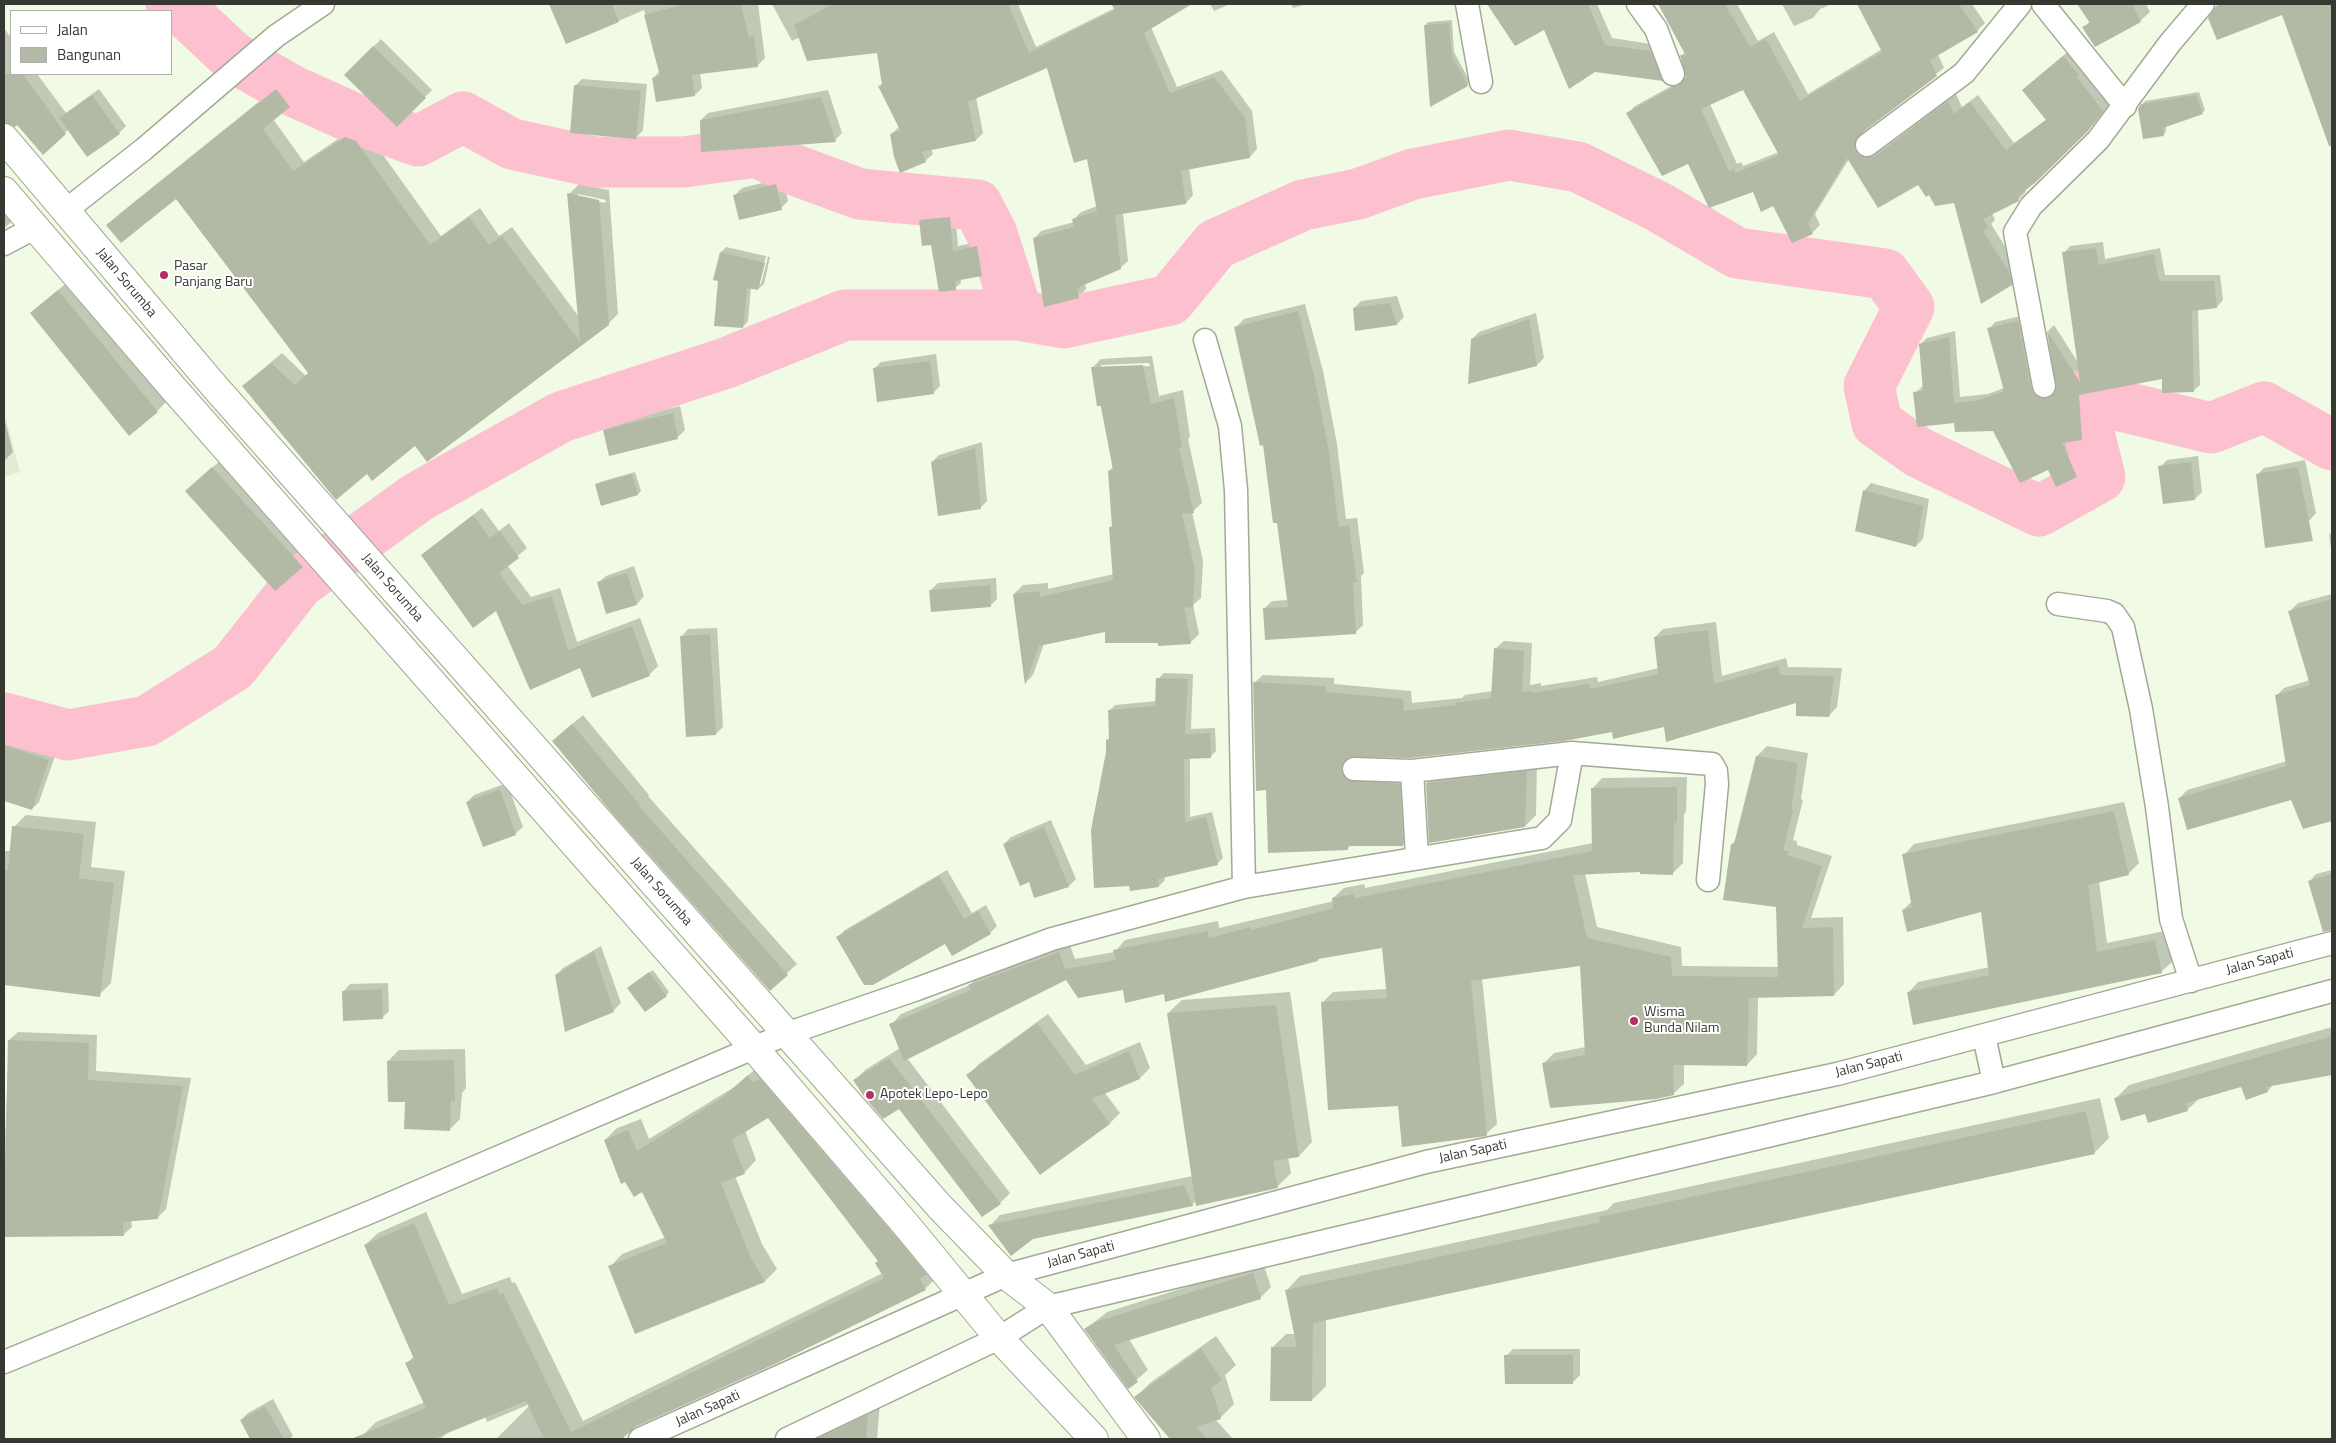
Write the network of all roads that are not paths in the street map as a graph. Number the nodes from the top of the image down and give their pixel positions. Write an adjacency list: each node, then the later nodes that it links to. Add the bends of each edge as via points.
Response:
1 (323, 4): 13 (street, via 276,36)
2 (1467, 4): 8 (street)
3 (1638, 4): 7 (street, via 1656,29)
4 (2020, 4): 11 (street, via 1964,73)
5 (2043, 4): 9 (street)
6 (2203, 4): 9 (street, via 2170,43)
7 (1673, 74)
8 (1481, 82)
9 (2125, 106): 18 (street, via 2098,140 2031,206 2015,232)
10 (4, 138): 13 (street, Jalan Sorumba)
11 (1867, 144)
12 (4, 191): 14 (street)
13 (65, 212): 17 (street, Jalan Sorumba)
14 (34, 228): 15 (street); 19 (street)
15 (4, 244)
16 (1205, 340): 26 (street, via 1230,426 1236,490)
17 (198, 367): 19 (street); 30 (street, Jalan Sorumba)
18 (2044, 386)
19 (173, 388): 32 (street)
20 (2058, 604): 28 (street, via 2107,611 2114,614 2123,627 2147,748 2171,919)
21 (1572, 753): 23 (street); 24 (street, via 1560,820 1542,838); 25 (street, via 1712,764 1717,784)
22 (1354, 769): 23 (street)
23 (1412, 771): 24 (street)
24 (1417, 857): 26 (street)
25 (1708, 880)
26 (1244, 887): 30 (street, via 1052,939)
27 (2332, 943): 28 (street, Jalan Sapati)
28 (2191, 981): 31 (street, Jalan Sapati)
29 (2332, 991): 33 (street)
30 (786, 1034): 32 (street); 34 (street, Jalan Sorumba, via 934,1200)
31 (1984, 1036): 33 (street); 34 (street, Jalan Sapati, via 1837,1074 1426,1162)
32 (754, 1048): 35 (street); 38 (street, via 364,1215)
33 (1994, 1082): 36 (street)
34 (1006, 1275): 35 (street, Jalan Sapati); 36 (street, Jalan Sorumba)
35 (964, 1294): 37 (street); 39 (street, Jalan Sapati)
36 (1048, 1307): 37 (street); 42 (street, Jalan Sorumba)
37 (999, 1338): 40 (street); 41 (street)
38 (4, 1362)
39 (640, 1439)
40 (786, 1439)
41 (1094, 1439)
42 (1146, 1439)

